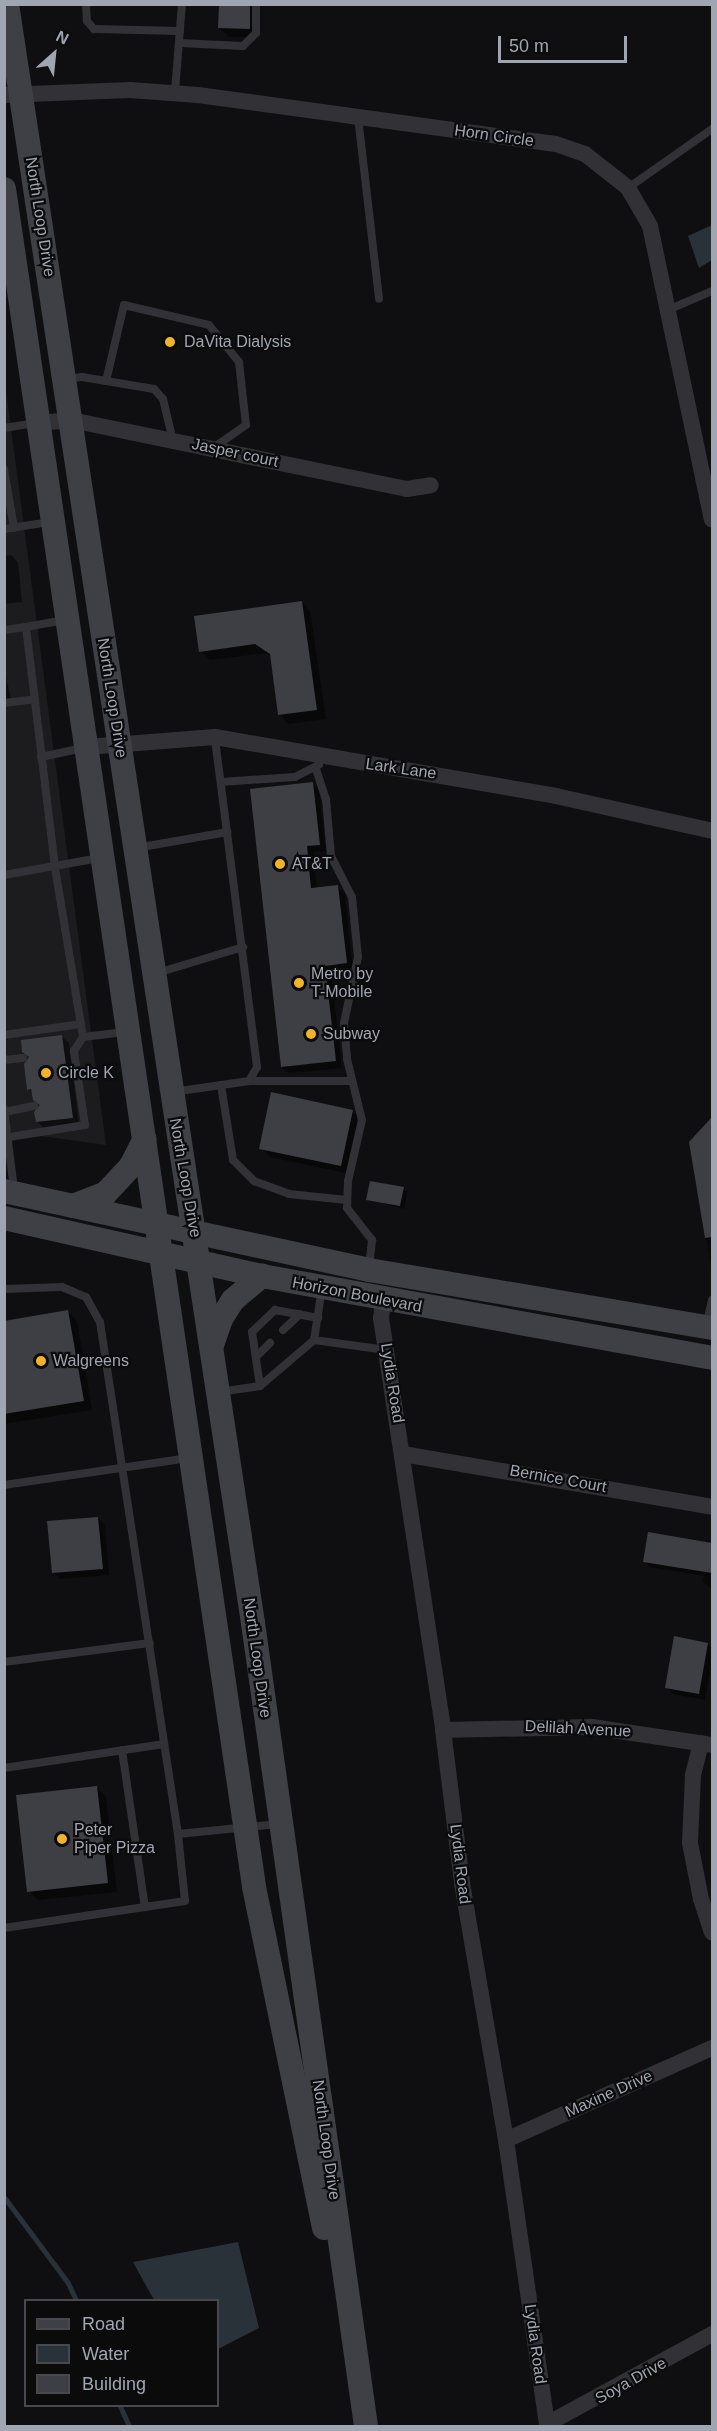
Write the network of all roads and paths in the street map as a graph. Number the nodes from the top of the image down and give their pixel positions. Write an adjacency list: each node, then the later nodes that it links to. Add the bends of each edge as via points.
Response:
1 (7, 4): 8 (main road, North Loop Drive)
2 (86, 4): 5 (lane, via 87,21 94,29)
3 (182, 4): 5 (lane)
4 (256, 4): 6 (lane, via 256,33 243,46)
5 (180, 31): 6 (lane)
6 (179, 43): 7 (lane)
7 (175, 92): 8 (street, Horn Circle); 9 (street, Horn Circle)
8 (13, 94): 16 (main road, North Loop Drive)
9 (358, 117): 11 (street, Horn Circle, via 556,144 585,154); 14 (lane)
10 (712, 129): 11 (lane)
11 (628, 188): 15 (street, Horn Circle, via 650,226)
12 (4, 189): 19 (main road, North Loop Drive)
13 (712, 291): 15 (lane)
14 (379, 299)
15 (670, 309): 25 (street, Horn Circle)
16 (65, 379): 17 (lane); 18 (main road, North Loop Drive)
17 (106, 381): 21 (lane, via 154,389 163,399); 22 (lane, via 124,305 209,325 239,362 246,425)
18 (71, 420): 19 (street, Jasper court); 21 (street, Jasper court); 34 (main road, North Loop Drive)
19 (39, 423): 20 (lane); 26 (main road, North Loop Drive)
20 (4, 428)
21 (173, 441): 22 (street, Jasper court)
22 (213, 449): 24 (street, Jasper court, via 407,489)
23 (4, 469): 27 (lane)
24 (431, 485)
25 (712, 520)
26 (54, 522): 27 (lane); 28 (main road, North Loop Drive)
27 (9, 529)
28 (66, 619): 29 (lane); 35 (main road, North Loop Drive)
29 (26, 627): 30 (lane); 31 (lane)
30 (4, 630)
31 (34, 699): 32 (lane); 36 (lane)
32 (4, 703)
33 (215, 737): 34 (street, Lark Lane); 37 (street, Lark Lane); 38 (lane)
34 (119, 742): 35 (street, Lark Lane); 41 (main road, North Loop Drive)
35 (87, 747): 36 (lane); 42 (main road, North Loop Drive)
36 (42, 757): 43 (lane)
37 (320, 763): 38 (lane, via 295,777); 39 (street, Lark Lane, via 556,796); 54 (lane, via 331,855 352,897 358,957 344,1023)
38 (221, 782): 40 (lane)
39 (712, 831)
40 (228, 832): 41 (lane); 45 (lane)
41 (135, 848): 46 (main road, North Loop Drive)
42 (103, 857): 43 (lane); 48 (main road, North Loop Drive)
43 (55, 868): 44 (lane); 47 (lane)
44 (4, 876)
45 (243, 947): 46 (lane); 53 (lane, via 257,1067)
46 (153, 974): 56 (main road, North Loop Drive)
47 (81, 1024): 49 (lane); 50 (lane)
48 (129, 1031): 50 (lane); 62 (main road, North Loop Drive)
49 (4, 1035)
50 (83, 1038): 57 (lane, via 69,1051)
51 (23, 1058): 52 (lane)
52 (4, 1060)
53 (249, 1081): 54 (lane); 55 (lane)
54 (352, 1081): 64 (lane, via 362,1120)
55 (221, 1085): 56 (lane); 64 (lane, via 233,1160 254,1181 289,1194)
56 (170, 1093): 68 (main road, North Loop Drive)
57 (81, 1097): 58 (lane); 61 (lane, via 85,1125)
58 (70, 1099)
59 (34, 1106): 60 (lane)
60 (5, 1111): 61 (lane)
61 (9, 1137): 63 (lane)
62 (145, 1139): 65 (main road, via 131,1166 105,1194); 67 (main road, North Loop Drive)
63 (9, 1192): 65 (main road, Horizon Boulevard)
64 (347, 1200): 71 (lane, via 347,1208 372,1240)
65 (73, 1206): 67 (main road, Horizon Boulevard)
66 (4, 1218): 69 (main road, Horizon Boulevard)
67 (157, 1224): 68 (main road, Horizon Boulevard); 69 (main road, North Loop Drive)
68 (195, 1233): 70 (main road, North Loop Drive); 71 (main road, Horizon Boulevard)
69 (160, 1253): 70 (main road, Horizon Boulevard); 90 (main road, North Loop Drive)
70 (199, 1261): 72 (main road, Horizon Boulevard); 83 (main road, North Loop Drive)
71 (369, 1270): 79 (main road, Horizon Boulevard)
72 (262, 1276): 74 (main road, Horizon Boulevard); 83 (main road, via 233,1300 221,1319)
73 (4, 1288): 91 (lane, via 62,1287 86,1297 96,1311)
74 (322, 1288): 75 (main road, Horizon Boulevard); 78 (lane)
75 (383, 1300): 84 (street, Lydia Road, via 381,1318); 85 (main road, Horizon Boulevard)
76 (712, 1300): 79 (lane)
77 (300, 1314): 78 (lane); 80 (lane); 86 (lane, via 275,1310 252,1332)
78 (318, 1317): 81 (lane)
79 (709, 1328)
80 (283, 1330)
81 (314, 1340): 84 (lane); 87 (lane)
82 (270, 1344): 86 (lane)
83 (211, 1350): 88 (main road, North Loop Drive)
84 (386, 1350): 89 (street, Lydia Road)
85 (709, 1356)
86 (256, 1357): 87 (lane)
87 (260, 1386): 88 (lane)
88 (218, 1392): 101 (main road, North Loop Drive)
89 (403, 1454): 93 (street, Bernice Court); 96 (street, Lydia Road)
90 (190, 1458): 91 (lane); 102 (main road, North Loop Drive)
91 (121, 1470): 92 (lane); 94 (lane)
92 (4, 1485)
93 (712, 1507)
94 (150, 1643): 95 (lane); 97 (lane)
95 (4, 1662)
96 (443, 1730): 98 (street, Delilah Avenue, via 592,1727); 108 (street, Lydia Road, via 476,1975)
97 (164, 1744): 99 (lane); 103 (lane)
98 (706, 1744): 106 (street, via 692,1787 690,1844 700,1899)
99 (122, 1750): 100 (lane); 104 (lane)
100 (4, 1768)
101 (281, 1824): 102 (lane); 110 (main road, North Loop Drive)
102 (244, 1826): 103 (lane); 110 (main road, North Loop Drive, via 309,2165)
103 (178, 1834): 104 (lane, via 185,1901)
104 (145, 1907): 105 (lane)
105 (4, 1928)
106 (712, 1932)
107 (712, 2048): 108 (street, Maxine Drive)
108 (506, 2140): 111 (street, Lydia Road)
109 (712, 2334): 111 (street, Soya Drive)
110 (355, 2353): 112 (main road, North Loop Drive)
111 (547, 2425)
112 (366, 2427)

